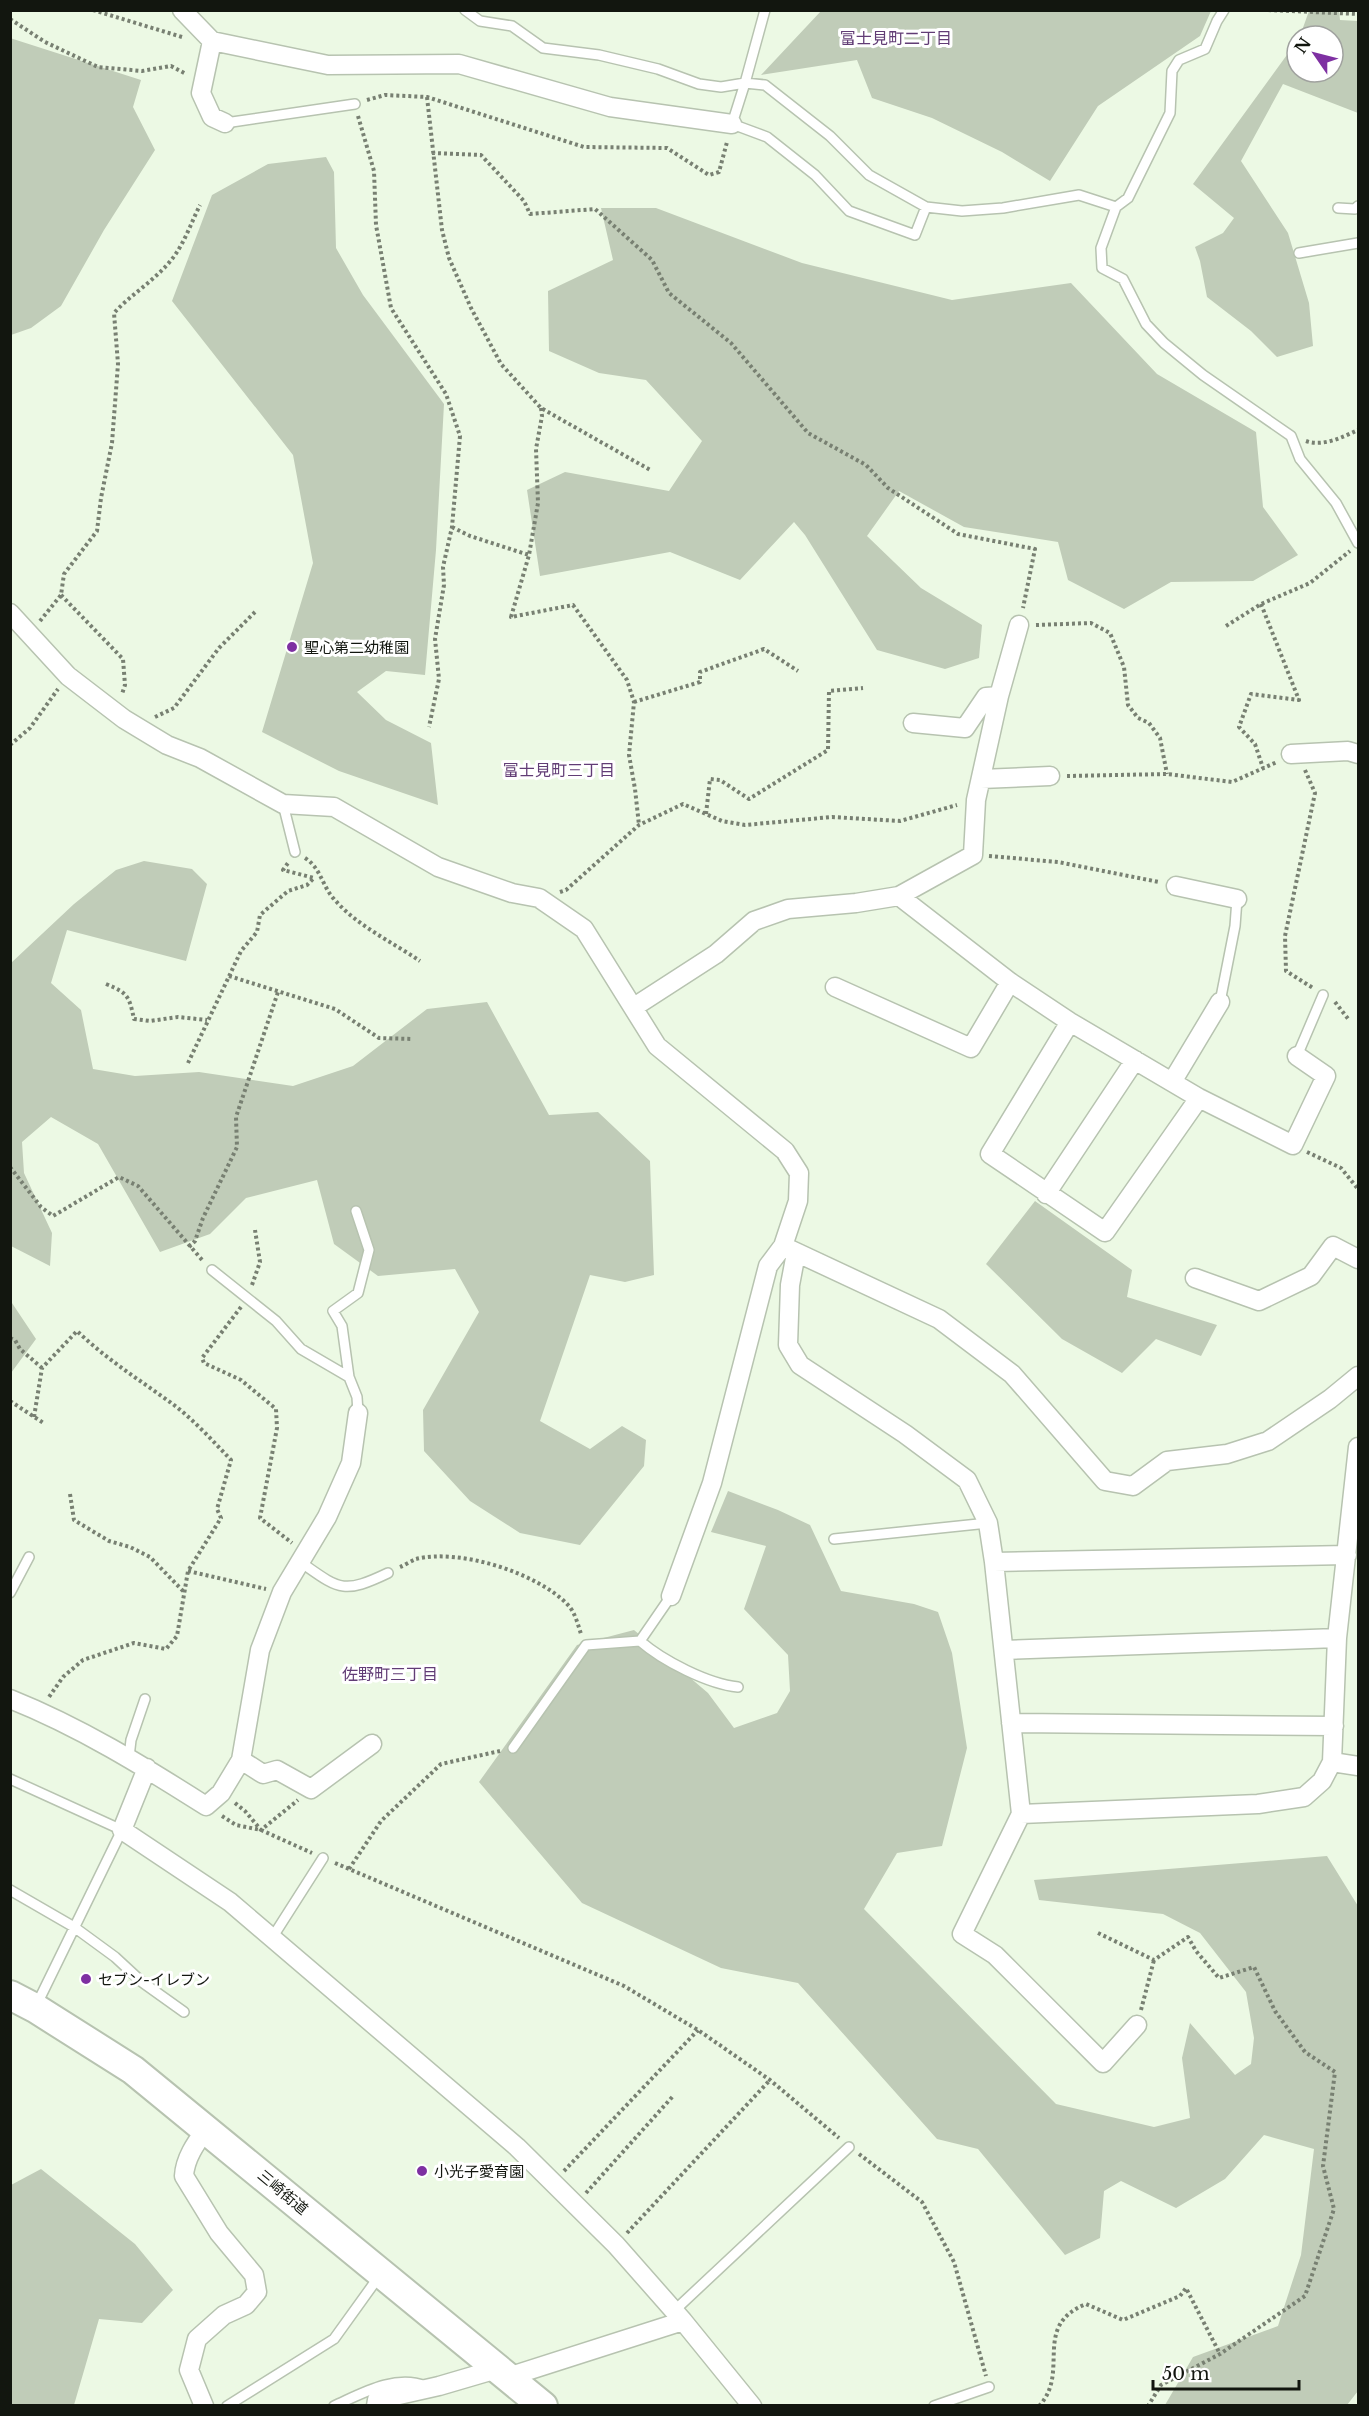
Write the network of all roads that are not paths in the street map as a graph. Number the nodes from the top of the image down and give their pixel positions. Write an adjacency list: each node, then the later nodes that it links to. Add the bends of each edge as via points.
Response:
1 (182, 10): 5 (street)
2 (465, 10): 6 (lane, via 480,21 512,26 543,48 599,55 699,84 721,87)
3 (765, 10): 6 (lane)
4 (1224, 10): 12 (lane, via 1205,49 1179,60 1172,71 1170,113 1128,198)
5 (211, 44): 8 (street, via 201,93 212,117); 9 (street, via 327,64 459,64 610,107)
6 (745, 83): 9 (lane); 11 (lane, via 765,85 830,136 869,175)
7 (355, 104): 8 (lane)
8 (225, 123)
9 (732, 124): 11 (lane, via 767,136 815,174 849,211 915,235)
10 (1359, 206): 13 (lane)
11 (926, 207): 12 (lane, via 1003,208 1079,195)
12 (1116, 207): 16 (lane, via 1101,248 1102,268 1123,279 1146,324 1164,343 1291,436 1300,459 1336,503)
13 (1338, 208)
14 (1359, 243): 15 (lane)
15 (1299, 253)
16 (1359, 544)
17 (10, 613): 25 (street, via 68,676 120,715 167,745 200,758)
18 (1019, 626): 19 (street)
19 (999, 696): 20 (street, via 986,697 965,728); 24 (street)
20 (913, 723)
21 (1359, 754): 22 (street, via 1348,751)
22 (1290, 762)
23 (1050, 777): 24 (street)
24 (981, 779): 28 (street, via 973,855)
25 (282, 804): 26 (lane); 34 (street, via 334,807 438,867 512,893 539,898 584,929)
26 (295, 852)
27 (1176, 886): 29 (street)
28 (899, 896): 30 (street); 34 (street, via 788,909 754,921 716,954)
29 (1237, 899): 33 (lane)
30 (1010, 982): 31 (street, via 970,1048); 35 (street)
31 (835, 987)
32 (1323, 995): 36 (lane)
33 (1220, 1002): 38 (street)
34 (634, 1007): 42 (street, via 657,1046 786,1151 799,1173)
35 (1070, 1022): 37 (street); 40 (street, via 990,1154)
36 (1297, 1056): 39 (street, via 1326,1076 1293,1145)
37 (1135, 1059): 38 (street); 40 (street)
38 (1172, 1082): 39 (street)
39 (1199, 1098): 40 (street, via 1105,1232)
40 (1046, 1194)
41 (356, 1211): 47 (lane, via 369,1250 358,1293 333,1311 342,1326)
42 (790, 1249): 46 (street, via 939,1319 1012,1374 1105,1481 1133,1486 1167,1461 1227,1454 1268,1441); 50 (street, via 788,1345 800,1365 967,1480); 58 (street, via 768,1266 712,1483)
43 (1359, 1259): 45 (street, via 1333,1246 1311,1276 1259,1302)
44 (212, 1270): 47 (lane, via 276,1321 301,1349)
45 (1194, 1278)
46 (1359, 1376)
47 (349, 1377): 48 (lane)
48 (358, 1413): 54 (street, via 351,1463 327,1516)
49 (1359, 1447): 52 (street)
50 (988, 1523): 51 (lane); 55 (street)
51 (834, 1539)
52 (1347, 1556): 55 (street); 59 (street)
53 (28, 1557): 57 (lane)
54 (302, 1557): 56 (lane, via 328,1582 344,1588 367,1584); 70 (street, via 282,1592 260,1650)
55 (994, 1562): 61 (street)
56 (388, 1573)
57 (10, 1593)
58 (670, 1596): 60 (lane)
59 (1337, 1638): 61 (street); 66 (street)
60 (640, 1641): 62 (lane, via 653,1653 720,1685); 68 (lane, via 586,1645)
61 (1004, 1650): 65 (street)
62 (738, 1687)
63 (10, 1699): 69 (street, via 44,1712)
64 (145, 1699): 69 (lane)
65 (1011, 1723): 66 (street); 75 (street)
66 (1334, 1726): 71 (street)
67 (372, 1744): 70 (street, via 311,1789 277,1770 263,1774)
68 (513, 1748)
69 (129, 1757): 73 (street)
70 (241, 1760): 73 (street, via 221,1793 206,1806)
71 (1332, 1762): 72 (street); 75 (street, via 1322,1781 1304,1797 1258,1804)
72 (1359, 1766)
73 (147, 1768): 76 (street)
74 (10, 1779): 76 (lane)
75 (1021, 1814): 83 (street, via 962,1934 995,1955 1102,2063)
76 (122, 1830): 79 (lane); 80 (street, via 230,1902)
77 (323, 1858): 80 (lane)
78 (10, 1890): 79 (lane)
79 (74, 1927): 81 (lane); 82 (lane)
80 (272, 1938): 87 (street, via 517,2147 616,2245)
81 (19, 2001): 84 (main road, 三崎街道, via 133,2070)
82 (183, 2012)
83 (1137, 2025)
84 (206, 2128): 86 (main road, 三崎街道); 91 (street, via 193,2146 184,2176 219,2234 254,2275 257,2292 246,2305 224,2315 197,2338 189,2370)
85 (849, 2146): 87 (lane)
86 (381, 2274): 88 (main road, 三崎街道); 92 (lane, via 334,2339)
87 (679, 2316): 88 (street); 96 (street)
88 (503, 2373): 89 (street); 95 (main road, 三崎街道)
89 (428, 2387): 93 (lane, via 413,2381 379,2386); 94 (street, via 377,2400)
90 (988, 2387): 97 (lane)
91 (204, 2406)
92 (227, 2406)
93 (334, 2406)
94 (376, 2406)
95 (543, 2406)
96 (752, 2406)
97 (933, 2406)

